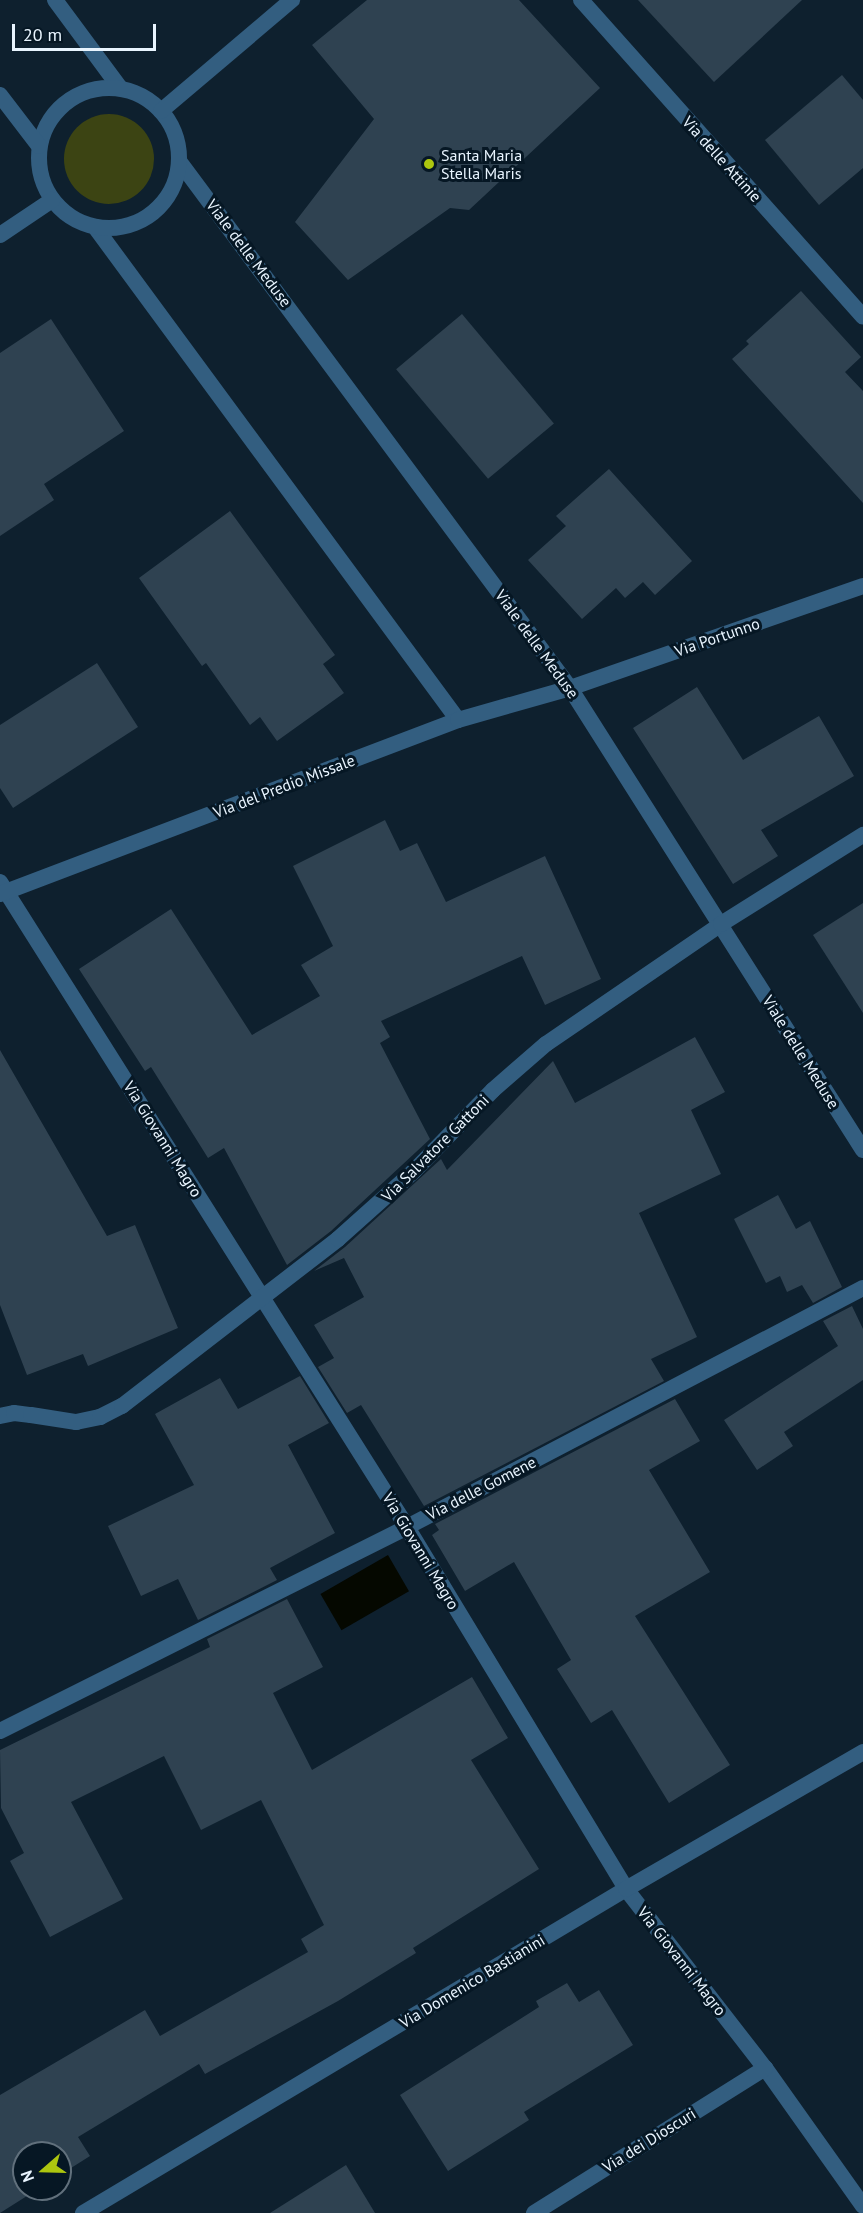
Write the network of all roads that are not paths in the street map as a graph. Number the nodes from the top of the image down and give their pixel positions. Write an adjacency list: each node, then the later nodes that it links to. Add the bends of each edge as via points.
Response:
1 (55, 0): 4 (street)
2 (292, 0): 6 (street)
3 (581, 0): 12 (street, Via delle Attinie)
4 (120, 88): 6 (street, via 142,95); 7 (street, via 85,91 65,102 48,121)
5 (0, 95): 7 (street)
6 (161, 111): 8 (street, via 176,136)
7 (39, 146): 9 (street, via 40,171)
8 (179, 161): 10 (street, via 172,189 150,215 119,228); 14 (street, Viale delle Meduse)
9 (52, 200): 10 (street, via 70,217); 11 (street)
10 (95, 227): 15 (street)
11 (0, 235)
12 (863, 317)
13 (863, 586): 14 (street, Via Portunno)
14 (570, 688): 15 (street, Via del Predio Missale); 18 (street, Viale delle Meduse)
15 (458, 720): 17 (street, Via del Predio Missale)
16 (863, 835): 18 (street, Via Salvatore Gattoni)
17 (2, 889): 21 (street, Via Giovanni Magro)
18 (721, 924): 19 (street, Viale delle Meduse); 21 (street, Via Salvatore Gattoni, via 538,1050 380,1202)
19 (863, 1150)
20 (863, 1288): 23 (street, Via delle Gomene)
21 (264, 1298): 22 (street, Via Salvatore Gattoni, via 111,1413 76,1422 31,1414); 23 (street, Via Giovanni Magro)
22 (0, 1416)
23 (407, 1527): 24 (street, Via delle Gomene); 26 (street, Via Giovanni Magro)
24 (0, 1731)
25 (863, 1752): 26 (street, Via Domenico Bastianini)
26 (626, 1889): 27 (street, Via Giovanni Magro); 29 (street, Via Domenico Bastianini)
27 (765, 2068): 28 (street, Via Giovanni Magro); 30 (street, Via dei Dioscuri)
28 (863, 2206)
29 (83, 2213)
30 (534, 2213)

